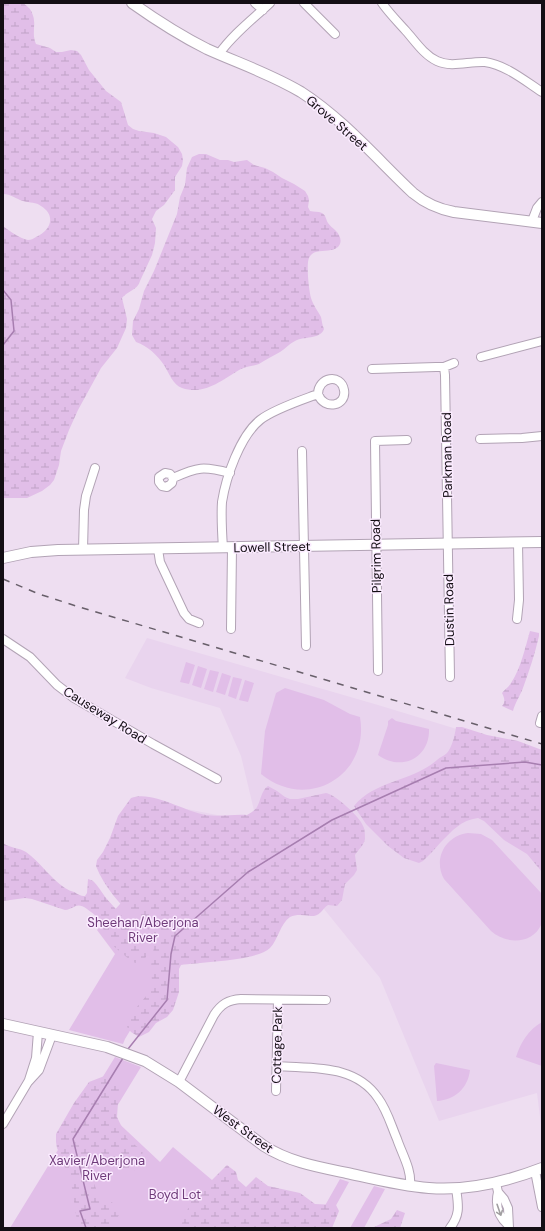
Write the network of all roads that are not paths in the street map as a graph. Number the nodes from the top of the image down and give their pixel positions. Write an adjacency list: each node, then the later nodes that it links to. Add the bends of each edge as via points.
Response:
1 (132, 3): 8 (main road, Grove Street, via 196,44)
2 (255, 3): 6 (street)
3 (270, 3): 6 (street)
4 (304, 3): 7 (street)
5 (382, 3): 9 (street, via 421,48 435,60 454,64 492,63)
6 (263, 10): 8 (street, via 227,43)
7 (335, 34)
8 (220, 54): 11 (main road, Grove Street, via 279,80 315,101 424,201 454,212)
9 (542, 92)
10 (542, 203): 11 (street)
11 (537, 222)
12 (542, 341): 13 (street)
13 (481, 356)
14 (454, 363): 15 (street)
15 (444, 367): 16 (street); 27 (street, Parkman Road)
16 (372, 369)
17 (318, 394): 23 (street, via 274,412 251,429)
18 (542, 436): 19 (street)
19 (480, 439)
20 (407, 440): 28 (street, Pilgrim Road, via 375,441)
21 (302, 451): 29 (street)
22 (95, 468): 32 (street, via 86,496)
23 (230, 473): 24 (street, via 203,468); 30 (street, via 222,503)
24 (172, 478)
25 (542, 542): 26 (main road, Lowell Street)
26 (518, 543): 27 (main road, Lowell Street); 34 (street)
27 (448, 544): 28 (main road, Lowell Street); 40 (street, Dustin Road)
28 (376, 545): 29 (main road, Lowell Street); 39 (street, Pilgrim Road)
29 (304, 546): 30 (main road, Lowell Street); 38 (street)
30 (227, 548): 31 (main road, Lowell Street); 36 (street)
31 (158, 549): 32 (main road, Lowell Street); 35 (street, via 160,562 184,613)
32 (83, 550): 33 (main road, Lowell Street, via 41,551)
33 (3, 558)
34 (517, 619)
35 (199, 623)
36 (231, 629)
37 (3, 639): 41 (street, Causeway Road, via 30,657 57,685 74,698)
38 (306, 646)
39 (378, 671)
40 (450, 677)
41 (217, 779)
42 (278, 1000): 43 (street); 47 (street, Cottage Park); 49 (street, via 241,999 222,1005 214,1015)
43 (326, 1000)
44 (3, 1024): 45 (main road, West Street)
45 (38, 1032): 46 (main road, West Street); 48 (street, via 37,1055)
46 (52, 1035): 48 (street, via 39,1070); 49 (main road, West Street, via 96,1045 145,1061)
47 (277, 1066): 50 (street, Cottage Park); 53 (street, via 342,1072 369,1088 379,1099 388,1117 408,1168)
48 (28, 1082): 51 (street)
49 (179, 1082): 53 (main road, West Street, via 264,1146 283,1157 321,1168)
50 (276, 1091)
51 (3, 1124)
52 (538, 1170): 54 (main road, West Street); 56 (street)
53 (410, 1186): 55 (main road, West Street)
54 (497, 1187): 55 (main road, West Street); 57 (street, via 497,1208)
55 (456, 1188): 58 (street, via 458,1210 455,1222)
56 (542, 1207)
57 (509, 1227)
58 (450, 1228)

